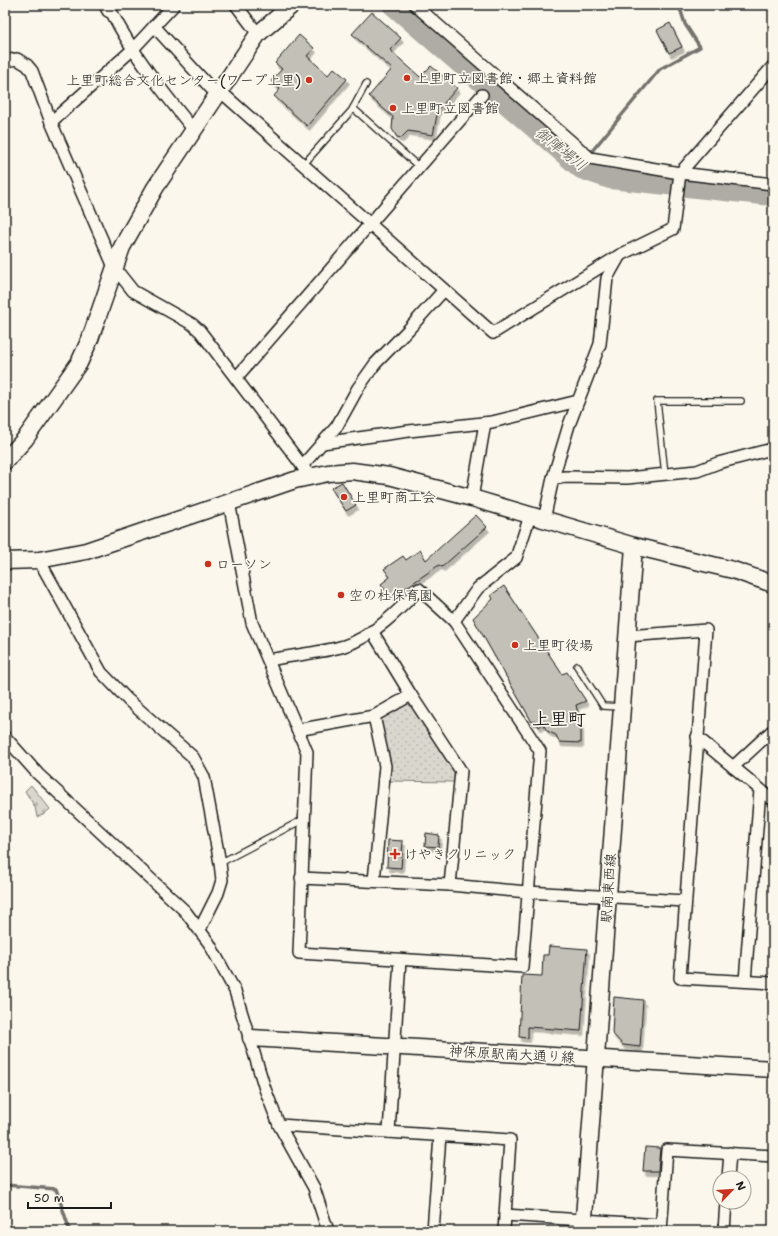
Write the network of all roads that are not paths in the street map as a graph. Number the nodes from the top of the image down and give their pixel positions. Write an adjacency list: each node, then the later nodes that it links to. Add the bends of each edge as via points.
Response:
1 (105, 5): 8 (street)
2 (174, 5): 6 (street)
3 (236, 5): 7 (street)
4 (292, 5): 7 (street)
5 (415, 5): 19 (street, via 590,158)
6 (154, 26): 8 (street); 12 (street)
7 (258, 34): 12 (street)
8 (132, 50): 15 (street); 16 (street, via 153,80)
9 (5, 61): 15 (street, via 17,59 32,71)
10 (773, 66): 19 (street)
11 (366, 84): 14 (lane)
12 (218, 93): 16 (street); 17 (street)
13 (482, 95): 18 (street)
14 (353, 108): 17 (lane); 18 (lane)
15 (51, 122): 23 (street)
16 (194, 129): 23 (street, via 154,188)
17 (303, 165): 21 (street)
18 (419, 167): 21 (street)
19 (680, 174): 20 (street); 22 (street, via 673,229)
20 (773, 184)
21 (370, 224): 24 (street); 25 (street)
22 (620, 255): 24 (street, via 492,333); 26 (street, via 607,278 600,344)
23 (114, 267): 25 (street, via 133,291 200,331); 31 (street, via 90,339 79,363 25,439)
24 (444, 290): 29 (street, via 375,364 337,426)
25 (236, 378): 32 (street)
26 (578, 401): 28 (street); 34 (street)
27 (741, 401): 33 (lane, via 657,401)
28 (485, 423): 29 (street); 35 (street)
29 (322, 443): 32 (street)
30 (772, 449): 33 (street, via 697,471)
31 (5, 461)
32 (306, 471): 35 (street, via 370,473); 36 (street)
33 (665, 474): 34 (street, via 627,478)
34 (553, 478): 37 (street)
35 (472, 498): 37 (street)
36 (230, 502): 39 (street, via 109,544); 45 (street, via 252,623)
37 (537, 518): 38 (street); 42 (street, via 516,558 478,588)
38 (634, 546): 41 (street, via 733,570); 44 (street, 駅南東西線)
39 (39, 560): 40 (street); 58 (street, via 101,672 128,700 193,757 204,777)
40 (5, 561)
41 (773, 584)
42 (454, 621): 43 (street, via 419,589 395,614); 62 (street, via 540,751)
43 (372, 631): 45 (street, via 345,645); 47 (street)
44 (627, 636): 48 (street, 駅南東西線); 53 (street, via 706,630)
45 (269, 660): 50 (street)
46 (577, 666): 48 (lane, via 602,706)
47 (410, 695): 49 (street); 61 (street, via 461,771)
48 (622, 707): 63 (street, 駅南東西線)
49 (374, 716): 50 (street); 60 (street, via 385,766)
50 (296, 730): 57 (street, via 307,752)
51 (773, 730): 54 (street)
52 (5, 736): 65 (street, via 38,774 185,911)
53 (697, 737): 54 (street); 64 (street)
54 (733, 767): 55 (street)
55 (760, 790): 56 (street); 67 (street)
56 (773, 800)
57 (304, 819): 58 (lane); 59 (street)
58 (220, 863): 65 (street, via 222,880)
59 (301, 878): 60 (street); 66 (street, via 299,953)
60 (374, 881): 61 (street)
61 (450, 885): 62 (street)
62 (527, 892): 63 (street); 66 (street, via 522,967)
63 (607, 896): 64 (street); 71 (street, 駅南東西線)
64 (685, 901): 67 (street, via 680,978)
65 (200, 929): 69 (street, via 224,966)
66 (400, 960): 70 (street)
67 (745, 981): 68 (street)
68 (773, 983)
69 (251, 1038): 70 (street, 神保原駅南大通り線); 73 (street)
70 (394, 1046): 71 (street, 神保原駅南大通り線); 74 (street)
71 (596, 1058): 72 (street, 神保原駅南大通り線); 81 (street, 駅南東西線)
72 (773, 1069)
73 (279, 1125): 74 (street); 83 (street, via 314,1188)
74 (389, 1132): 75 (street)
75 (440, 1136): 80 (street, via 510,1140); 84 (street)
76 (730, 1153): 77 (street); 78 (street); 82 (street, via 667,1150)
77 (773, 1156)
78 (729, 1170)
79 (725, 1210): 86 (street)
80 (505, 1216): 81 (street); 85 (street)
81 (583, 1226): 82 (street)
82 (661, 1228)
83 (328, 1231)
84 (433, 1231)
85 (504, 1231)
86 (724, 1231)

